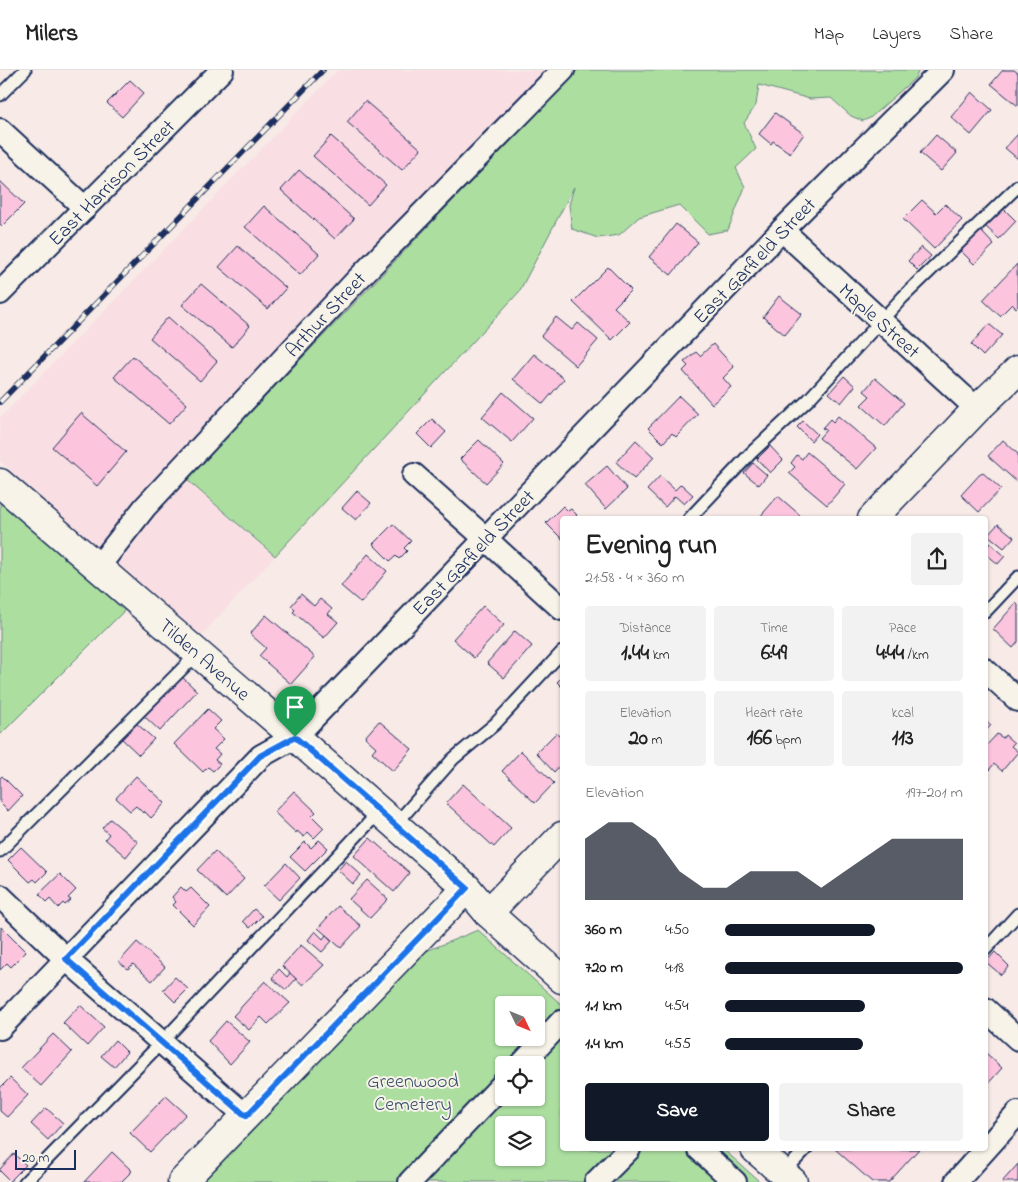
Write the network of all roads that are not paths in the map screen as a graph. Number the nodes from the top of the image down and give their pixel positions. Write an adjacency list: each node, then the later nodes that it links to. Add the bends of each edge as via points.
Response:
1 (25, 70): 5 (lane)
2 (222, 70): 8 (street, East Harrison Street)
3 (563, 70): 19 (street, Arthur Street, via 356,281 145,506)
4 (943, 70): 9 (street, East Garfield Street)
5 (0, 96)
6 (0, 130): 8 (street)
7 (1018, 186): 11 (lane)
8 (85, 208): 10 (street, East Harrison Street)
9 (782, 230): 11 (street, Maple Street); 18 (street, East Garfield Street)
10 (0, 293)
11 (881, 321): 13 (street, Maple Street); 16 (lane, via 808,400 751,453)
12 (1018, 370): 13 (street)
13 (977, 409): 17 (street)
14 (414, 475): 18 (street)
15 (0, 483): 19 (street, Tilden Avenue)
16 (692, 516)
17 (875, 516)
18 (486, 538): 21 (street); 27 (street, East Garfield Street)
19 (98, 567): 23 (street, Tilden Avenue)
20 (1018, 577): 22 (lane)
21 (560, 607)
22 (988, 609)
23 (198, 653): 27 (street, Tilden Avenue); 30 (lane)
24 (560, 654): 28 (lane, via 495,724)
25 (988, 673): 26 (street)
26 (1018, 700)
27 (295, 737): 28 (street, Tilden Avenue); 36 (street, East Garfield Street, via 260,756)
28 (387, 818): 31 (street, Tilden Avenue); 42 (lane)
29 (560, 838): 33 (street)
30 (0, 851)
31 (467, 888): 33 (street, Tilden Avenue); 46 (street)
32 (0, 896): 36 (street)
33 (488, 913): 37 (street, Tilden Avenue)
34 (1018, 914): 35 (lane)
35 (988, 947)
36 (66, 959): 40 (street, East Garfield Street); 42 (street)
37 (560, 977)
38 (988, 1012): 41 (street)
39 (560, 1023): 43 (street)
40 (0, 1028)
41 (1018, 1039)
42 (162, 1042): 46 (street); 54 (lane)
43 (529, 1056)
44 (495, 1092): 56 (street)
45 (1018, 1113): 47 (street)
46 (246, 1116): 55 (street)
47 (988, 1146)
48 (627, 1151): 57 (street)
49 (701, 1151): 58 (street)
50 (757, 1151): 53 (street)
51 (805, 1151): 53 (lane)
52 (984, 1151): 59 (street)
53 (788, 1178)
54 (25, 1182)
55 (182, 1182)
56 (410, 1182)
57 (596, 1182)
58 (735, 1182)
59 (956, 1182)

